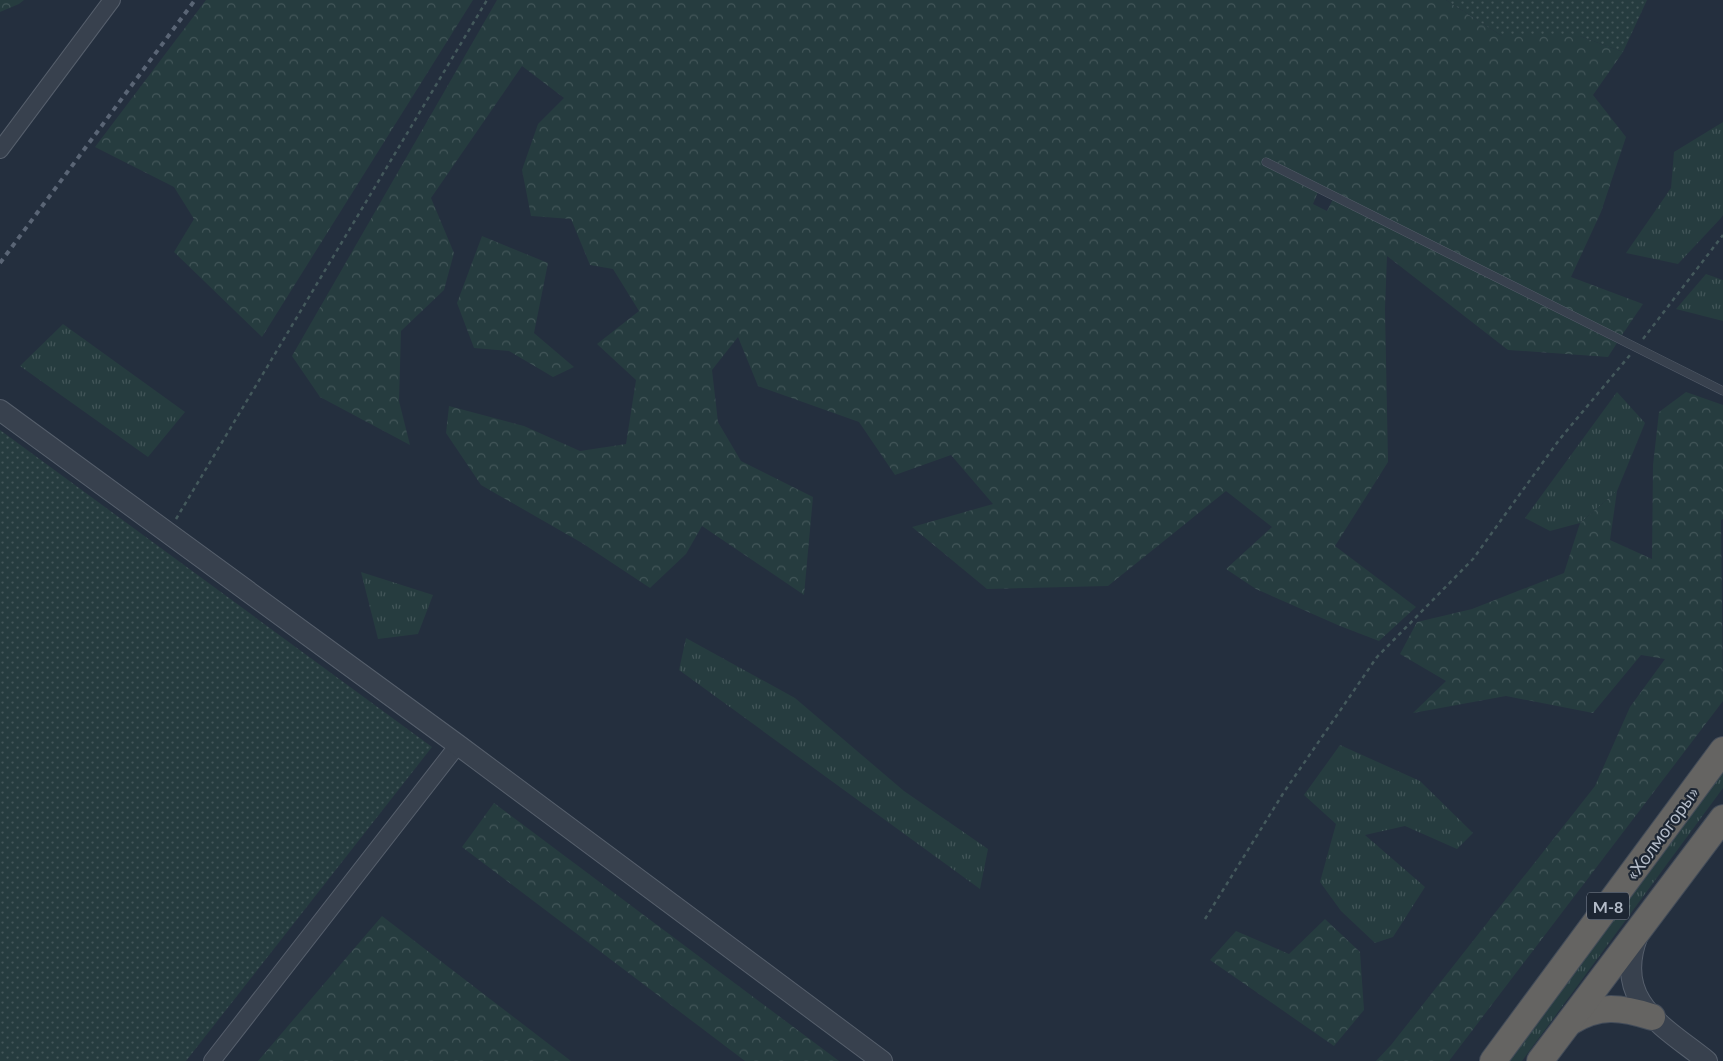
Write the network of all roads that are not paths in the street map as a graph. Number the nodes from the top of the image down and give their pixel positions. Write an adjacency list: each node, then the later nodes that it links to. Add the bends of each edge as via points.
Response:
1 (112, 0): 2 (street)
2 (0, 150)
3 (1266, 162): 4 (lane)
4 (1723, 392)
5 (0, 410): 6 (street)
6 (458, 745): 12 (street); 13 (street)
7 (1723, 750): 14 (highway, «Холмогоры» / М-8)
8 (1723, 818): 9 (highway, М-8)
9 (1641, 926): 10 (street, via 1632,950 1630,969 1639,1000); 11 (highway, М-8)
10 (1652, 1017): 11 (highway, via 1612,1008 1584,1013); 16 (street)
11 (1569, 1022): 15 (highway, М-8)
12 (212, 1061)
13 (882, 1061)
14 (1493, 1061)
15 (1540, 1061)
16 (1707, 1061)

